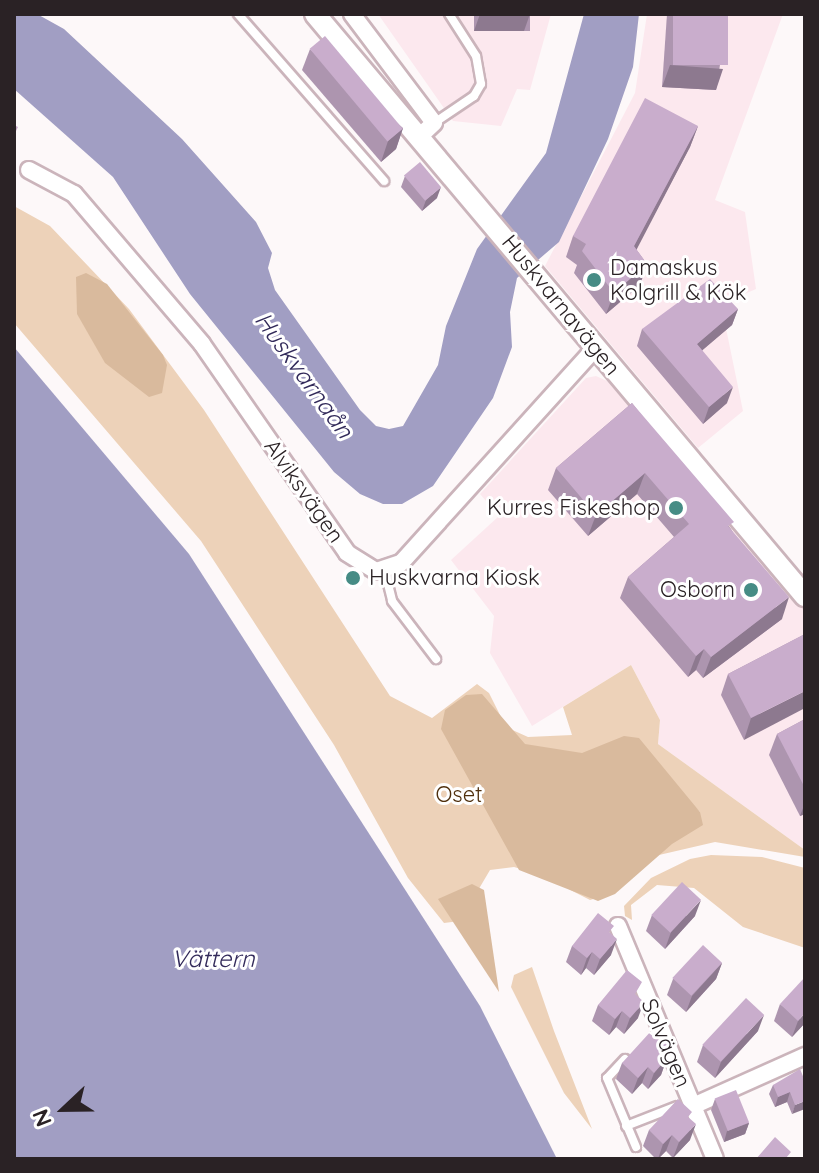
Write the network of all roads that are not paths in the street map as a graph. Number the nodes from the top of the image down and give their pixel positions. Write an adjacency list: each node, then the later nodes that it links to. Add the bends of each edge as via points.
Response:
1 (238, 14): 7 (lane)
2 (315, 14): 5 (street, Huskvarnavägen)
3 (352, 14): 5 (street)
4 (449, 14): 5 (lane, via 476,56 481,84 474,96)
5 (426, 130): 8 (street, Huskvarnavägen, via 488,217)
6 (29, 170): 9 (street, Alviksvägen, via 74,194 202,344 352,560)
7 (384, 181)
8 (595, 348): 9 (street, via 401,563); 10 (street, Huskvarnavägen)
9 (385, 572): 11 (lane, via 392,601)
10 (805, 596)
11 (436, 659)
12 (618, 926): 15 (street, Solvägen)
13 (805, 1056): 15 (street)
14 (625, 1059): 16 (lane, via 607,1078)
15 (692, 1103): 16 (lane); 18 (street, Solvägen)
16 (626, 1126): 17 (lane)
17 (636, 1147)
18 (715, 1159)

